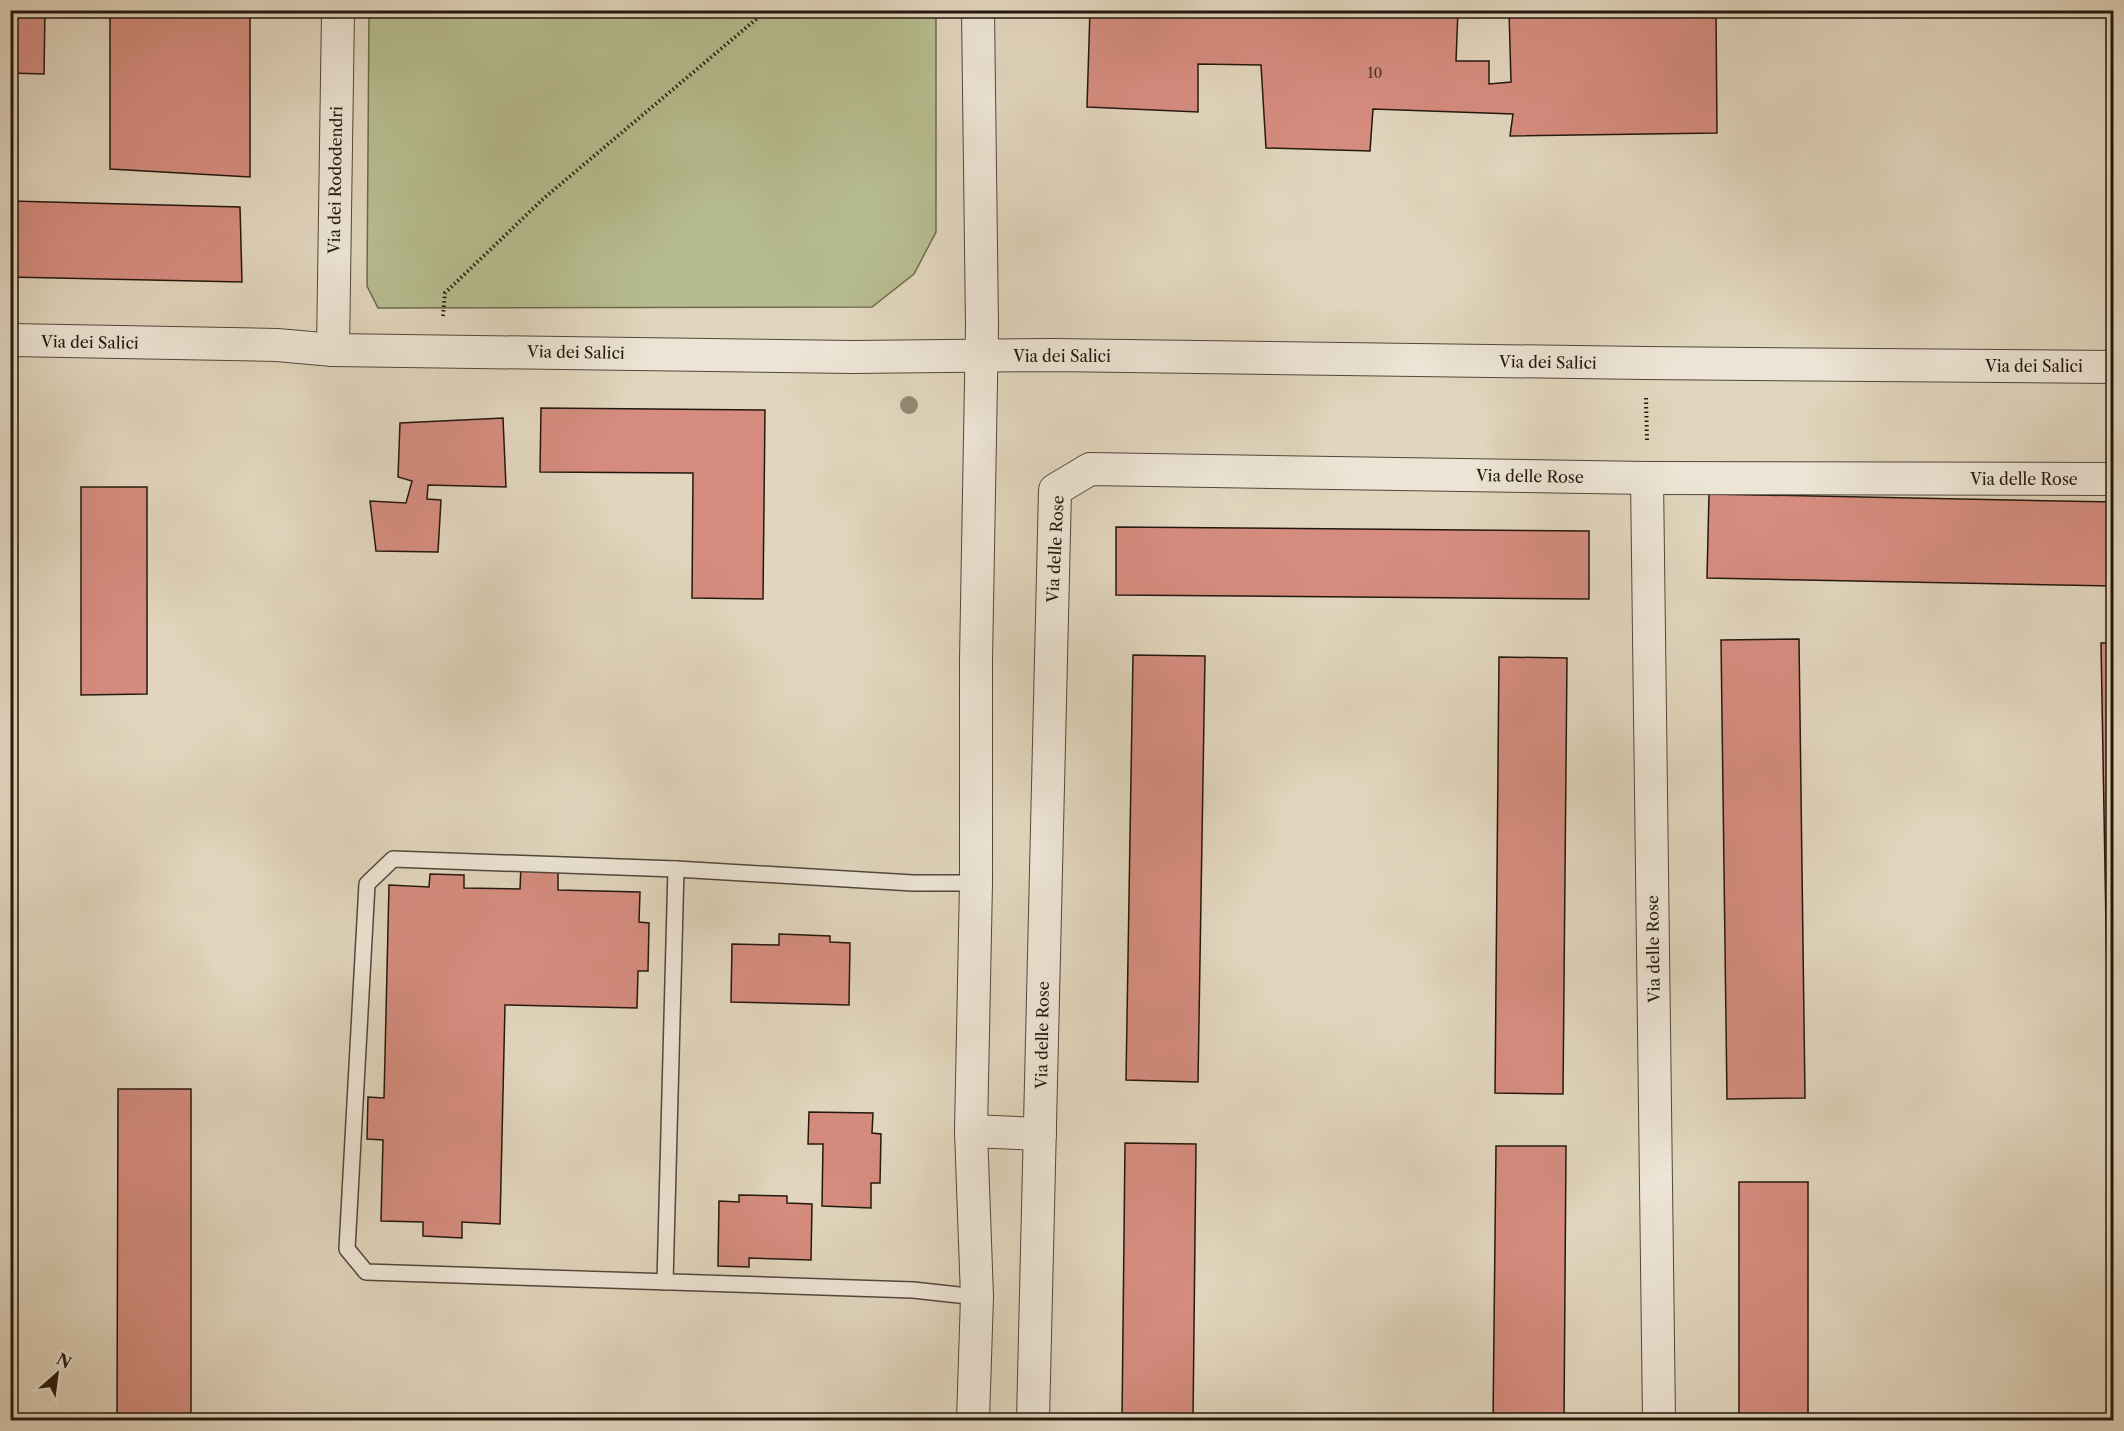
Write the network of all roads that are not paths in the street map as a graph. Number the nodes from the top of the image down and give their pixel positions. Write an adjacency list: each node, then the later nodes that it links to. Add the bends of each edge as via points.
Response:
1 (338, 10): 4 (street, Via dei Rododendri)
2 (978, 10): 5 (street)
3 (10, 340): 4 (street, Via dei Salici, via 277,345)
4 (333, 350): 5 (street, Via dei Salici)
5 (982, 356): 6 (street, Via dei Salici); 10 (street)
6 (2114, 367)
7 (1647, 478): 8 (street, Via delle Rose); 12 (street, Via delle Rose, via 1090,469 1055,490); 17 (street, Via delle Rose)
8 (2114, 479)
9 (676, 869): 10 (lane); 13 (lane); 13 (lane, via 393,859 367,884 346,1249 366,1272)
10 (976, 884): 11 (street)
11 (971, 1131): 12 (street); 14 (street)
12 (1040, 1134): 16 (street, Via delle Rose)
13 (665, 1282): 14 (lane, via 913,1290)
14 (977, 1297): 15 (street)
15 (973, 1420)
16 (1033, 1420)
17 (1659, 1420)

